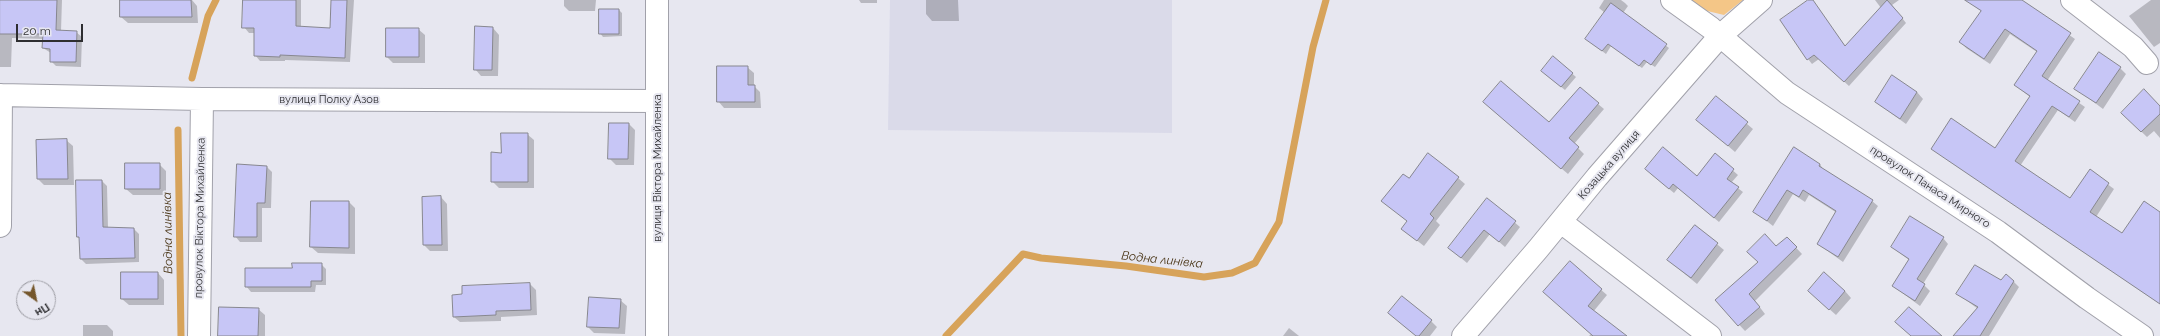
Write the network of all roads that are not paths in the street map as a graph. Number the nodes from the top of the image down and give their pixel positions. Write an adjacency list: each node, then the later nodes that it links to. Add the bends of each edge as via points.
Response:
1 (657, 0): 9 (street, вулиця Віктора Михайленка)
2 (1672, 0): 5 (street, провулок Панаса Мирного)
3 (1761, 0): 5 (street, Козацька вулиця)
4 (2072, 0): 6 (street, via 2133,47)
5 (1720, 36): 10 (street, Козацька вулиця); 16 (street, провулок Панаса Мирного, via 1787,93 1998,232)
6 (2148, 63)
7 (1, 95): 8 (street, вулиця Полку Азов); 11 (street)
8 (202, 99): 9 (street, вулиця Полку Азов); 12 (street, провулок Віктора Михайленка)
9 (657, 101): 13 (street, вулиця Віктора Михайленка)
10 (1561, 222): 14 (street, Козацька вулиця); 15 (street)
11 (0, 226)
12 (199, 336)
13 (657, 336)
14 (1464, 336)
15 (1710, 336)
16 (2142, 336)

